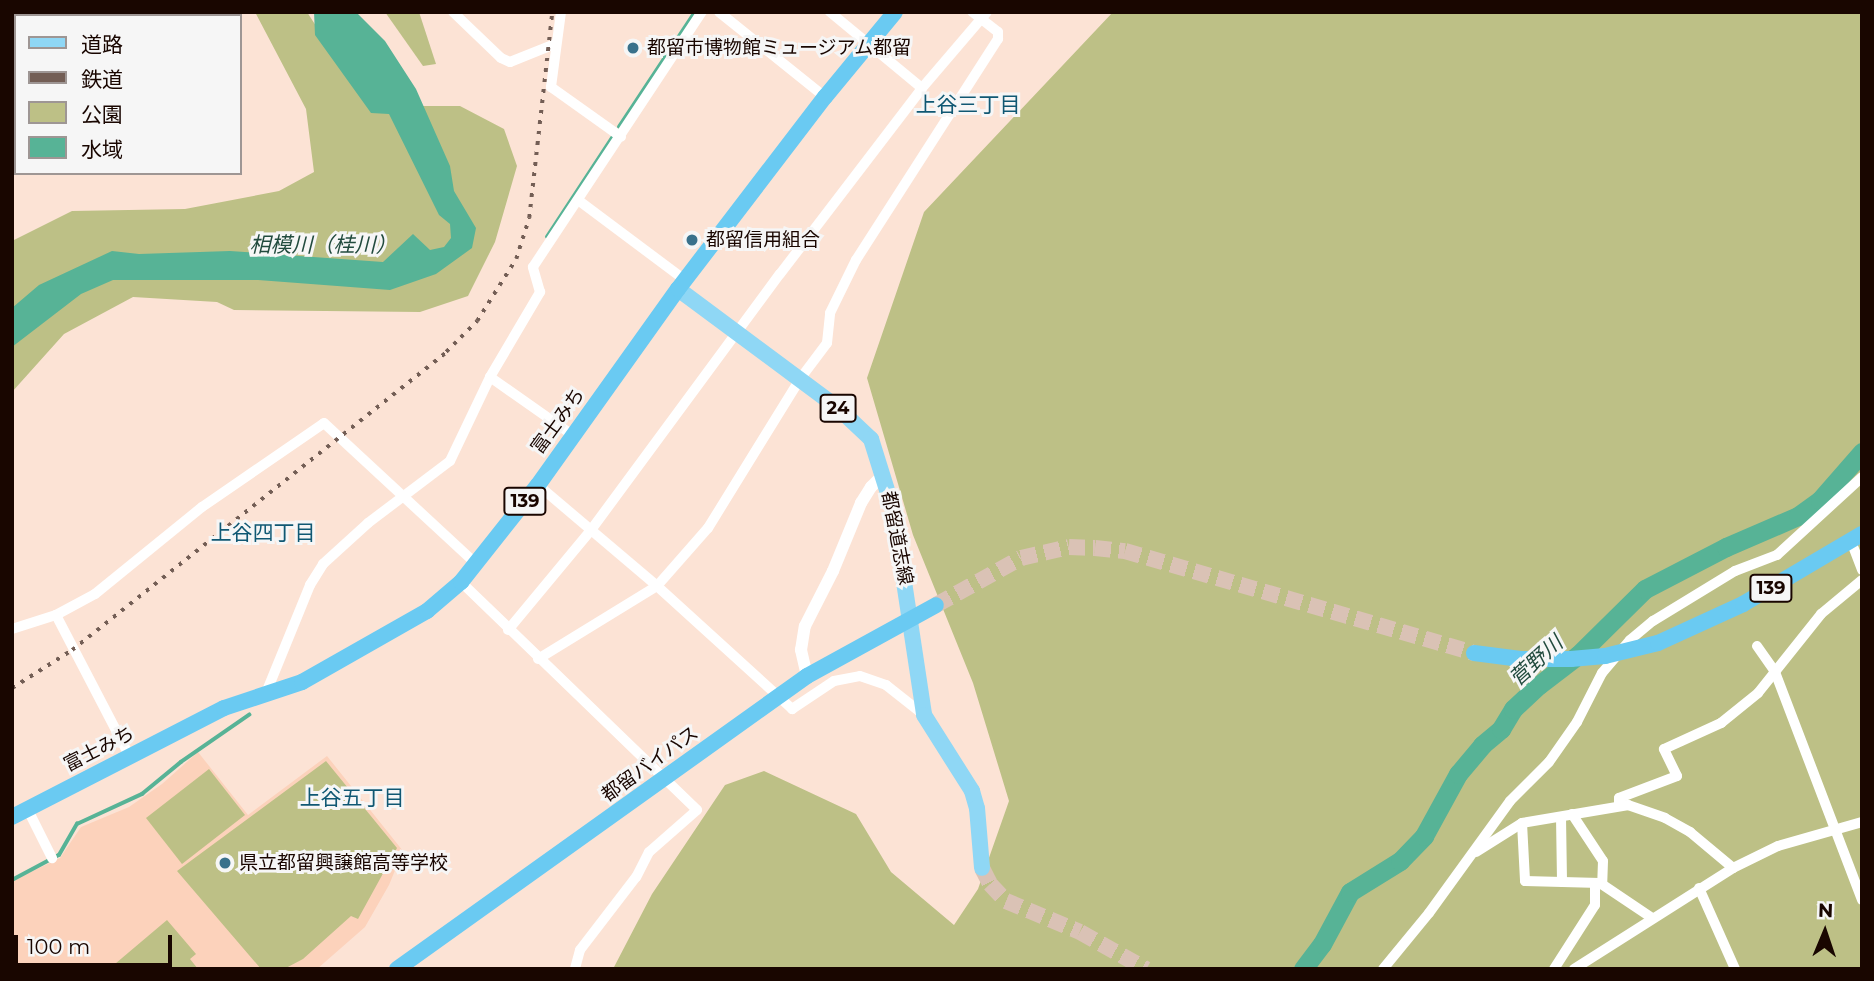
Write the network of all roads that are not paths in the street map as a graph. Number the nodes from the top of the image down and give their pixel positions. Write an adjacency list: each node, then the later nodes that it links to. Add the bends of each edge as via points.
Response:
1 (453, 12): 9 (street, via 510,62)
2 (561, 12): 9 (street)
3 (702, 12): 12 (street)
4 (719, 12): 11 (street)
5 (830, 12): 8 (street)
6 (895, 12): 8 (highway, 富士みち / 139)
7 (980, 14): 10 (street); 17 (street, via 998,32 998,39 856,260 830,313 827,343)
8 (868, 43): 10 (street); 11 (highway, 富士みち / 139)
9 (555, 44): 12 (street, via 551,87)
10 (922, 88): 15 (street)
11 (825, 96): 14 (highway, 富士みち / 139)
12 (621, 137): 13 (street)
13 (578, 200): 14 (street); 16 (street, via 533,267 540,292)
14 (682, 285): 15 (main road, 都留道志線 / 24); 18 (highway, 富士みち / 139)
15 (737, 332): 17 (main road, 都留道志線 / 24); 23 (street)
16 (490, 377): 18 (street); 22 (street, via 450,461)
17 (800, 379): 19 (main road, 都留道志線 / 24, via 865,431); 29 (street, via 708,528)
18 (574, 436): 21 (highway, 富士みち / 139)
19 (884, 474): 38 (street, via 861,503 834,571 804,626 801,650); 41 (main road, 都留道志線 / 24, via 907,588)
20 (1862, 477): 52 (street, via 1777,555 1735,571 1629,640 1602,673 1577,722 1549,762 1510,801)
21 (538, 485): 23 (street); 25 (highway, 富士みち / 139)
22 (404, 494): 25 (street); 31 (street, via 324,423 202,507 94,594); 39 (street, via 323,564 310,584)
23 (592, 530): 29 (street); 33 (street)
24 (1856, 537): 26 (street); 35 (highway, 139, via 1677,636 1605,656 1544,660)
25 (476, 564): 28 (highway, 富士みち / 139)
26 (1862, 570)
27 (1862, 580): 37 (street, via 1821,614)
28 (461, 582): 33 (street); 39 (highway, 富士みち / 139, via 427,611 361,651 302,682)
29 (657, 586): 36 (street); 40 (street)
30 (936, 605): 38 (highway, 都留バイパス)
31 (55, 615): 32 (street); 42 (street)
32 (12, 629)
33 (508, 630): 36 (street)
34 (1757, 646): 37 (street)
35 (1474, 653)
36 (538, 659): 43 (street)
37 (1775, 671): 44 (street, via 1758,693 1721,723 1664,749 1677,776 1619,798); 51 (street)
38 (807, 676): 40 (highway, 都留バイパス)
39 (266, 693): 42 (highway, 富士みち / 139, via 224,708)
40 (777, 697): 41 (street, via 792,709 834,681 870,677); 43 (highway, 都留バイパス)
41 (924, 715): 54 (main road, 都留道志線 / 24, via 972,791)
42 (130, 757): 45 (highway, 富士みち / 139)
43 (668, 778): 61 (highway, 都留バイパス); 62 (street, via 697,810 649,852 636,877 580,950)
44 (1619, 806): 46 (street); 55 (street, via 1665,818 1715,850)
45 (28, 810): 47 (highway, 富士みち / 139); 53 (street)
46 (1572, 814): 48 (street); 57 (street, via 1603,861)
47 (12, 817)
48 (1561, 817): 50 (street); 56 (street)
49 (1862, 822): 51 (street)
50 (1522, 823): 52 (street); 56 (street, via 1525,881)
51 (1833, 830): 55 (street, via 1779,846); 59 (street)
52 (1476, 852): 63 (street)
53 (52, 858)
54 (982, 868)
55 (1733, 868): 58 (street)
56 (1562, 882): 57 (street)
57 (1599, 883): 60 (street); 64 (street, via 1595,905)
58 (1699, 888): 60 (street); 66 (street)
59 (1862, 900)
60 (1653, 918): 65 (street)
61 (397, 969)
62 (575, 969)
63 (1382, 969)
64 (1554, 969)
65 (1574, 969)
66 (1735, 969)

